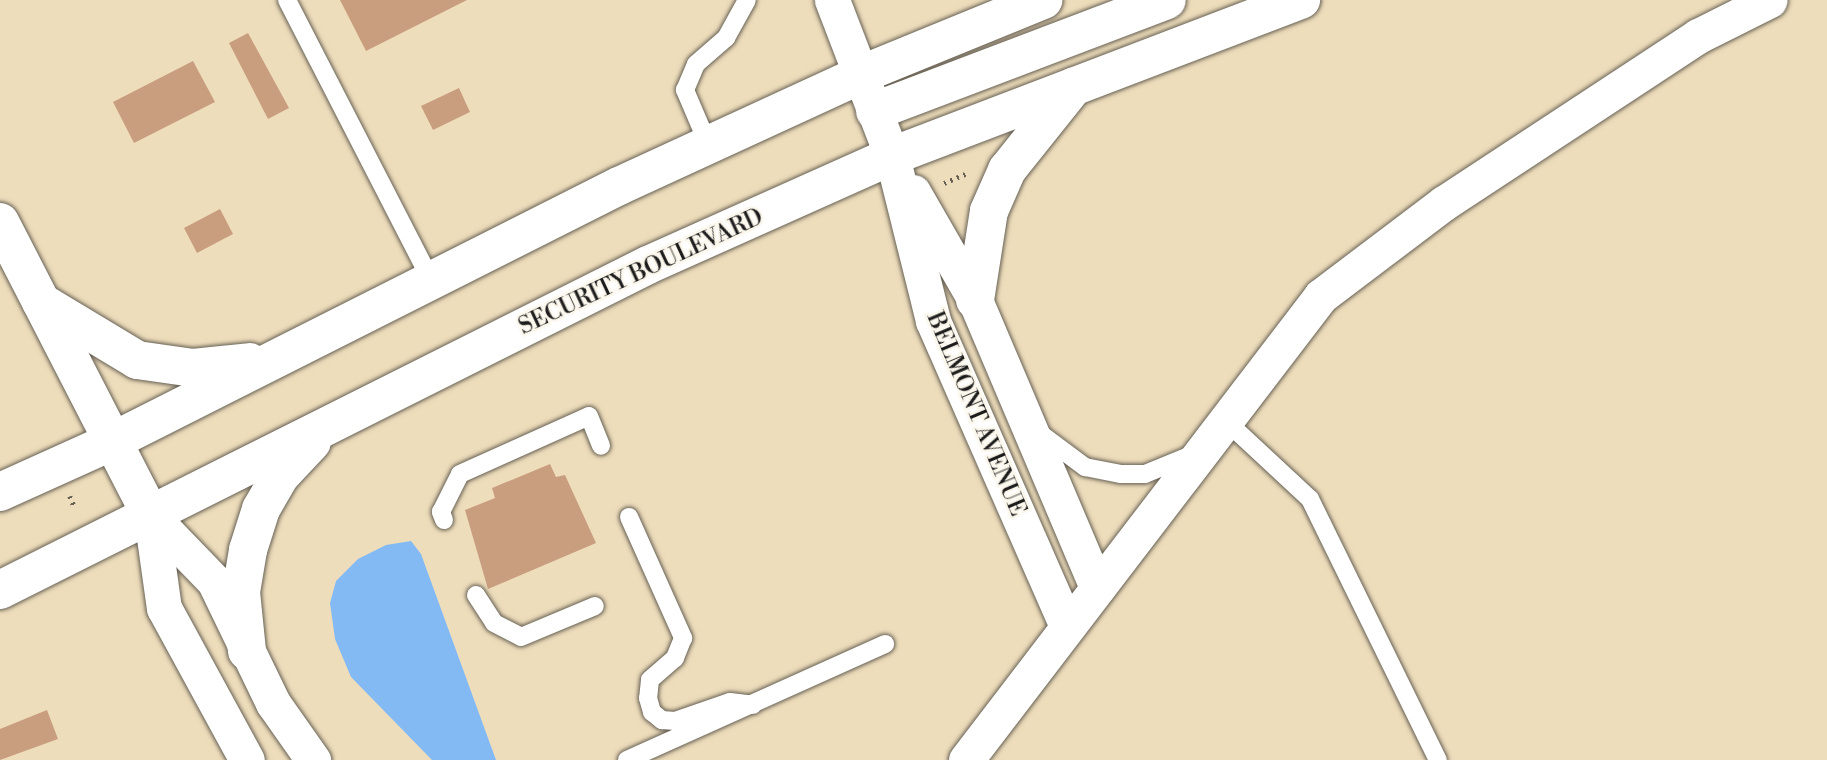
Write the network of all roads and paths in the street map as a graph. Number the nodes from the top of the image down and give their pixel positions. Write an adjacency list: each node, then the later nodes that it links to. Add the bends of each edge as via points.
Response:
1 (287, 0): 16 (lane)
2 (747, 0): 11 (lane, via 726,38 696,64 685,90)
3 (832, 0): 8 (street, BELMONT AVENUE)
4 (1043, 0): 8 (main road)
5 (1167, 0): 10 (main road)
6 (1301, 0): 9 (main road, SECURITY BOULEVARD)
7 (1770, 0): 21 (street, via 1698,36 1356,265 1321,296)
8 (862, 74): 10 (street, BELMONT AVENUE); 11 (main road)
9 (1077, 82): 12 (main road, SECURITY BOULEVARD); 17 (main road, via 1007,170 989,211)
10 (875, 111): 12 (street, BELMONT AVENUE)
11 (708, 144): 16 (main road)
12 (892, 156): 17 (street, BELMONT AVENUE); 22 (main road, SECURITY BOULEVARD, via 648,265); 34 (street, BELMONT AVENUE, via 933,321)
13 (980, 169): 14 (path)
14 (937, 186)
15 (0, 222): 18 (main road)
16 (431, 280): 19 (main road)
17 (975, 300): 20 (street, BELMONT AVENUE)
18 (41, 302): 19 (main road, via 137,360 193,368); 23 (main road)
19 (273, 360): 23 (main road)
20 (1022, 416): 25 (lane, via 1057,449 1085,467 1145,474); 30 (street, BELMONT AVENUE)
21 (1224, 420): 25 (street); 42 (lane, via 1310,499)
22 (326, 426): 27 (main road, SECURITY BOULEVARD); 36 (main road, via 281,475 261,509 241,592)
23 (113, 441): 26 (main road); 27 (main road)
24 (601, 446): 29 (lane, via 589,416 460,474 441,512)
25 (1201, 451): 30 (street)
26 (0, 492)
27 (151, 516): 31 (main road, SECURITY BOULEVARD); 36 (street, via 214,581); 38 (street, via 164,608)
28 (629, 517): 37 (lane, via 683,638 675,659 650,680 652,712 662,720 675,721 730,702)
29 (444, 520)
30 (1097, 588): 34 (street)
31 (0, 590)
32 (476, 595): 33 (lane, via 494,623 521,637)
33 (595, 606)
34 (1067, 626): 41 (street)
35 (885, 644): 37 (lane, via 807,676)
36 (247, 650): 39 (street, via 273,703)
37 (753, 705): 40 (lane)
38 (247, 760)
39 (313, 760)
40 (627, 760)
41 (966, 760)
42 (1438, 760)

